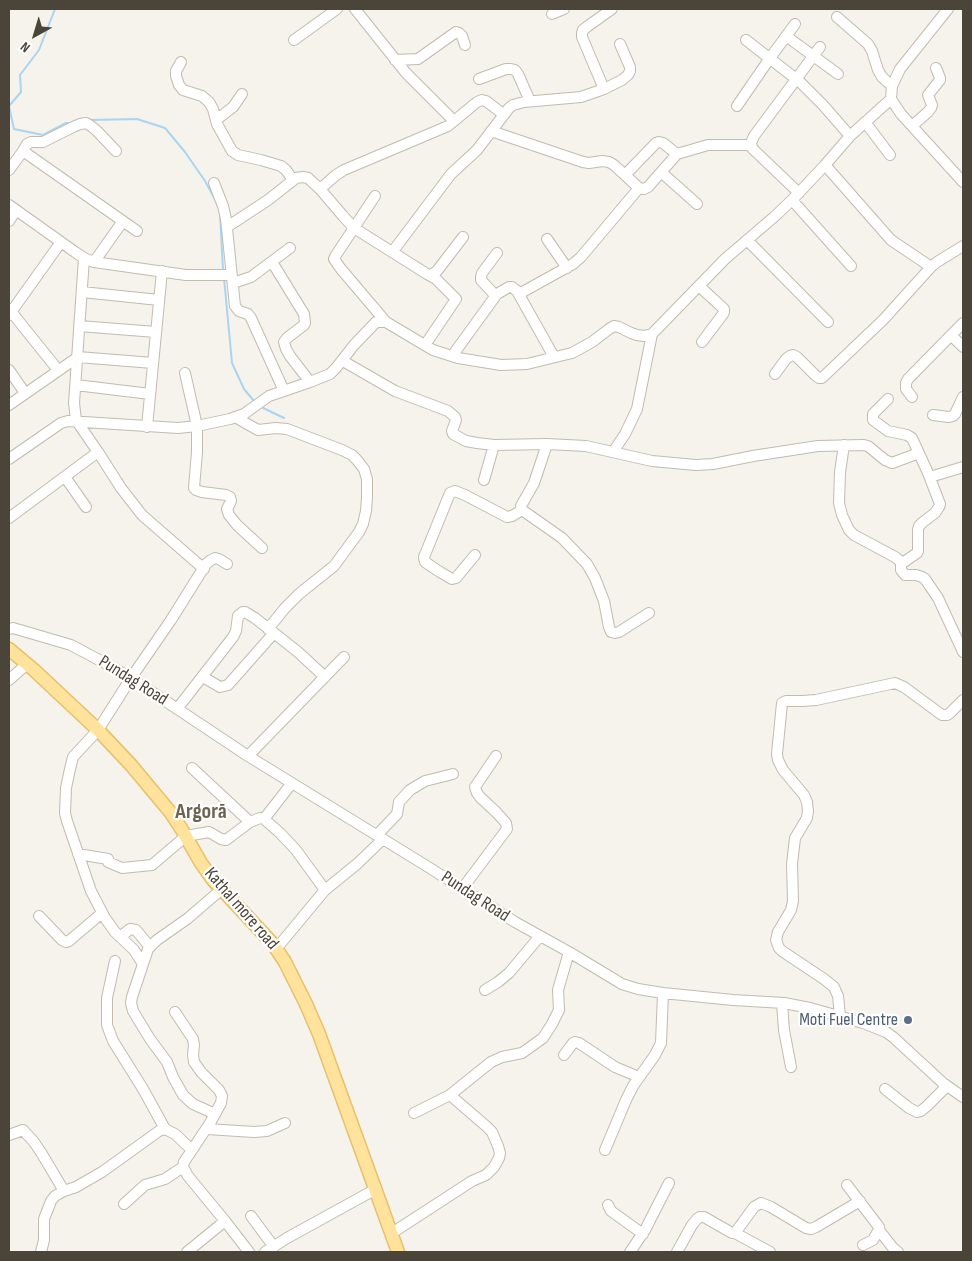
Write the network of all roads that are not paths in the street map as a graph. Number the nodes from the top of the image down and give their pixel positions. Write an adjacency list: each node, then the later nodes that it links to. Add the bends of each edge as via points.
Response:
1 (337, 9): 10 (street)
2 (354, 9): 17 (street)
3 (564, 9): 6 (street)
4 (612, 9): 24 (street, via 582,33)
5 (948, 9): 23 (street, via 908,58)
6 (552, 14)
7 (838, 17): 23 (street, via 868,44 878,70)
8 (795, 24): 9 (street)
9 (786, 36): 15 (street); 16 (street)
10 (294, 40)
11 (746, 40): 16 (street)
12 (620, 44): 24 (street, via 630,71 622,80)
13 (465, 46): 17 (street, via 462,36 456,32 418,59)
14 (820, 47): 15 (street)
15 (813, 56): 20 (street); 22 (street)
16 (770, 58): 22 (street); 28 (street)
17 (395, 60): 31 (street)
18 (181, 62): 30 (street, via 176,71 179,85 209,102)
19 (936, 68): 33 (street, via 940,80 928,95 931,108)
20 (838, 74)
21 (479, 79): 27 (street, via 511,69 518,74)
22 (796, 79): 35 (street); 36 (street, via 754,136)
23 (892, 86): 26 (street)
24 (604, 89): 27 (street, via 581,97)
25 (242, 94): 30 (street)
26 (892, 99): 32 (street); 33 (street)
27 (530, 101): 29 (street, via 514,105)
28 (737, 106)
29 (503, 114): 31 (street, via 482,100); 34 (street)
30 (216, 120): 46 (street, via 234,153 281,166)
31 (454, 121): 49 (street, via 344,170)
32 (865, 122): 35 (street); 40 (street)
33 (912, 126): 45 (street)
34 (491, 131): 44 (street, via 583,162 609,162); 65 (street, via 477,150 451,174)
35 (850, 136): 41 (street)
36 (752, 145): 39 (street, via 708,146); 51 (street)
37 (23, 151): 38 (street, via 31,142 43,142 86,123); 42 (street); 55 (street)
38 (116, 151)
39 (677, 154): 43 (street); 44 (street, via 663,143 656,143)
40 (890, 154)
41 (825, 165): 51 (street); 70 (street, via 891,240)
42 (9, 170)
43 (661, 172): 48 (street, via 648,187); 52 (street)
44 (626, 175): 48 (street)
45 (962, 178)
46 (293, 180): 49 (street, via 308,178); 56 (street)
47 (214, 183): 56 (street)
48 (639, 188): 71 (street, via 581,257)
49 (320, 189): 57 (street)
50 (375, 196): 57 (street)
51 (796, 196): 61 (street); 69 (street)
52 (698, 204)
53 (12, 208): 54 (street); 62 (street)
54 (9, 221)
55 (123, 221): 58 (street); 67 (street)
56 (227, 227): 74 (street)
57 (354, 228): 65 (street); 81 (street, via 334,259)
58 (137, 232)
59 (463, 237): 73 (street, via 437,270)
60 (547, 239): 71 (street)
61 (747, 240): 75 (street); 82 (street)
62 (61, 242): 67 (street); 80 (street)
63 (963, 246): 70 (street)
64 (290, 248): 68 (street)
65 (393, 252): 73 (street)
66 (497, 253): 77 (street, via 480,277)
67 (89, 260): 72 (street); 76 (street)
68 (272, 262): 74 (street, via 251,277); 100 (street, via 304,314 304,326 284,342 290,356)
69 (851, 266)
70 (931, 267): 99 (street, via 884,320 822,378 814,375 793,355 786,358)
71 (567, 268): 78 (street)
72 (162, 271): 74 (street); 79 (street)
73 (428, 274): 89 (street, via 456,299)
74 (230, 278): 102 (street, via 235,306 251,318)
75 (699, 286): 86 (street); 88 (street, via 724,309 724,314)
76 (82, 292): 79 (street); 84 (street)
77 (497, 294): 78 (street, via 512,287); 91 (street)
78 (519, 294): 93 (street)
79 (159, 300): 85 (street)
80 (10, 312): 97 (street)
81 (386, 322): 89 (street); 94 (street, via 372,325)
82 (828, 322)
83 (963, 323): 87 (street)
84 (80, 326): 85 (street); 92 (street)
85 (156, 332): 95 (street)
86 (652, 334): 93 (street, via 637,335 614,326 583,348); 118 (street, via 637,409)
87 (951, 335): 90 (street); 105 (street, via 908,379 906,389)
88 (702, 342)
89 (425, 345): 91 (street)
90 (963, 347)
91 (452, 356): 93 (street, via 501,365 527,364)
92 (78, 357): 95 (street); 97 (street); 101 (street)
93 (554, 357)
94 (343, 361): 100 (street, via 330,374); 115 (street, via 395,391 448,411 456,420 453,434)
95 (153, 363): 104 (street)
96 (9, 370): 103 (street)
97 (58, 370): 103 (street)
98 (186, 373): 112 (street)
99 (775, 374)
100 (310, 382): 102 (street)
101 (76, 385): 104 (street); 111 (street)
102 (284, 392): 109 (street, via 268,396)
103 (25, 394): 108 (street)
104 (150, 394): 113 (street)
105 (912, 397)
106 (963, 397): 110 (street, via 953,416)
107 (888, 398): 119 (street, via 873,414 874,422 888,431 909,436)
108 (9, 405)
109 (239, 415): 112 (street); 135 (street, via 258,430 287,429 352,455 364,469 367,479 366,512 359,532 334,566 285,608)
110 (934, 415)
111 (76, 420): 113 (street); 117 (street); 120 (street, via 61,423)
112 (197, 426): 113 (street); 128 (street, via 194,488 230,498 229,515)
113 (147, 427)
114 (547, 444): 115 (street); 118 (street, via 586,446); 126 (street)
115 (494, 445): 124 (street)
116 (844, 445): 118 (street, via 818,446 705,465 659,462); 119 (street, via 868,446 892,463); 131 (street, via 839,503 846,522 854,535 895,557)
117 (98, 452): 122 (street); 132 (street, via 120,488 142,515)
118 (613, 452)
119 (919, 453): 123 (street)
120 (9, 459)
121 (963, 467): 123 (street)
122 (65, 477): 125 (street); 127 (street)
123 (930, 477): 131 (street, via 940,507 919,526 917,553)
124 (484, 480)
125 (86, 507)
126 (522, 510): 129 (street, via 508,517 456,491 450,493 424,560 452,579); 133 (street, via 562,538 587,564 604,600 611,632 619,632)
127 (9, 518)
128 (262, 548)
129 (475, 555)
130 (227, 564): 132 (street, via 215,558)
131 (901, 564): 137 (street, via 905,575 922,576 930,585)
132 (204, 569): 142 (street)
133 (649, 613)
134 (9, 629): 142 (street, Pundag Road, via 71,645)
135 (271, 631): 140 (street, via 228,685 220,687); 140 (street, via 241,612 235,634); 141 (street)
136 (9, 649): 139 (main road, Kathal more road)
137 (963, 652)
138 (344, 657): 141 (street)
139 (27, 664): 143 (street); 146 (main road, Kathal more road)
140 (203, 676): 145 (street)
141 (325, 677): 147 (street)
142 (131, 678): 145 (street, Pundag Road); 146 (street)
143 (9, 680)
144 (963, 700): 173 (street, via 950,713 942,715 895,683 816,700 784,701 782,705 778,760 804,795 808,811 795,838 792,910 776,940 782,951 834,987)
145 (177, 709): 147 (street, Pundag Road)
146 (98, 730): 154 (main road, Kathal more road, via 153,790); 156 (street, via 73,757 66,788 65,813)
147 (248, 756): 151 (street, Pundag Road)
148 (496, 756): 158 (street, via 475,787 480,797 506,823 507,829)
149 (192, 768): 153 (street)
150 (453, 774): 155 (street, via 424,781 410,790 399,802 397,814)
151 (292, 783): 152 (street); 155 (street, Pundag Road)
152 (264, 819): 153 (street); 159 (street, via 296,850)
153 (250, 822): 154 (street, via 226,840 209,832)
154 (186, 836): 156 (street, via 152,865 122,868 108,860); 157 (main road, Kathal more road, via 201,863)
155 (380, 837): 158 (street, Pundag Road); 159 (street, via 357,864)
156 (78, 854): 160 (street)
157 (222, 889): 164 (street); 165 (main road, Kathal more road)
158 (462, 889): 162 (street, Pundag Road)
159 (324, 890): 165 (street)
160 (102, 913): 161 (street, via 66,942); 163 (street)
161 (39, 916)
162 (540, 936): 166 (street, Pundag Road); 169 (street, via 509,973)
163 (120, 937): 164 (street, via 130,929 136,930); 168 (street)
164 (150, 947): 168 (street)
165 (276, 949): 192 (main road, Kathal more road, via 319,1034)
166 (569, 952): 170 (street, Pundag Road, via 622,984); 179 (street, via 558,990 559,1010 543,1038 522,1053 488,1064)
167 (115, 961): 185 (street, via 107,998 107,1024 112,1041)
168 (143, 964): 182 (street, via 132,997 133,1011 167,1062 183,1095 193,1104)
169 (485, 990)
170 (663, 993): 171 (street, Pundag Road); 176 (street, via 661,1043)
171 (782, 1003): 173 (street, Pundag Road); 175 (street)
172 (175, 1012): 182 (street, via 193,1039 196,1066 222,1093)
173 (840, 1016): 177 (street, Pundag Road, via 893,1037)
174 (564, 1056): 176 (street, via 573,1043 579,1043)
175 (791, 1067)
176 (639, 1077): 188 (street)
177 (947, 1086): 178 (street, via 917,1112); 180 (street, Pundag Road)
178 (885, 1089)
179 (450, 1096): 181 (street); 200 (street, via 492,1132 499,1158 486,1175)
180 (963, 1096)
181 (414, 1113)
182 (215, 1114): 184 (street)
183 (285, 1124): 184 (street, via 254,1132)
184 (206, 1129): 187 (street)
185 (165, 1130): 187 (street, via 175,1134); 193 (street, via 102,1172)
186 (9, 1135): 193 (street, via 23,1130)
187 (192, 1150): 189 (street)
188 (606, 1150)
189 (183, 1167): 195 (street, via 165,1179 145,1186); 198 (street)
190 (669, 1183): 202 (street)
191 (848, 1185): 194 (street)
192 (376, 1189): 200 (main road, Kathal more road); 204 (street, via 287,1238)
193 (64, 1191): 205 (street, via 55,1196 47,1208)
194 (860, 1201): 199 (street); 201 (street, via 810,1229 761,1203 754,1207)
195 (124, 1204)
196 (608, 1205): 202 (street, via 611,1211)
197 (251, 1216): 204 (street)
198 (225, 1221): 206 (street); 207 (street)
199 (879, 1230): 203 (street, via 872,1240); 212 (street)
200 (392, 1233): 208 (main road, Kathal more road)
201 (735, 1233): 210 (street, via 700,1217); 211 (street)
202 (643, 1234): 209 (street)
203 (863, 1245)
204 (274, 1250)
205 (41, 1252)
206 (186, 1252)
207 (249, 1252)
208 (398, 1252)
209 (630, 1252)
210 (677, 1252)
211 (770, 1252)
212 (898, 1252)

